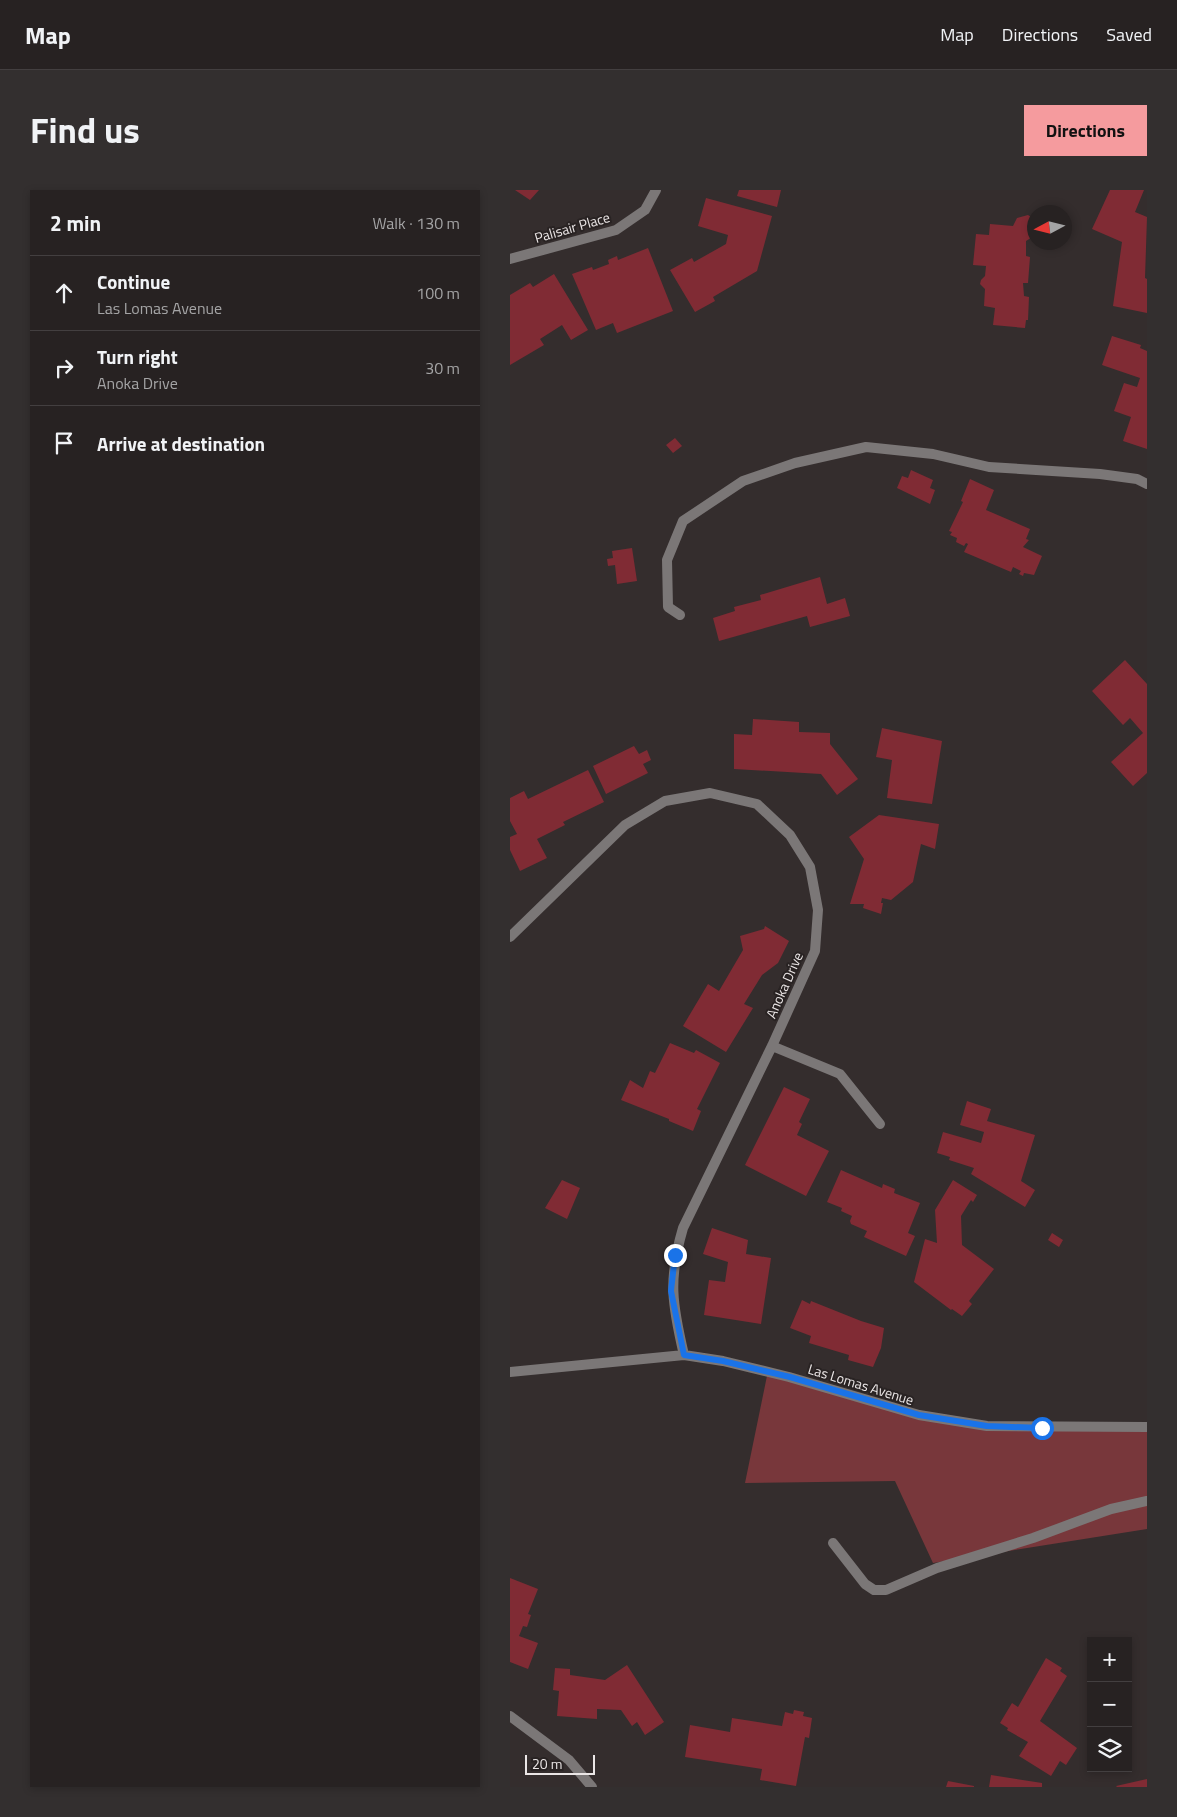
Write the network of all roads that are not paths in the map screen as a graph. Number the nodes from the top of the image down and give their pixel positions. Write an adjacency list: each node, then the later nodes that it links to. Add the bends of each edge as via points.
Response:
1 (656, 190): 2 (street, Palisair Place, via 645,210 616,230)
2 (510, 259)
3 (1147, 484): 4 (street, via 1137,479 1100,474 989,467 933,454 866,447 794,463 743,481 683,522 667,560 668,606)
4 (680, 615)
5 (510, 937): 6 (street, Anoka Drive, via 625,825 665,801 710,793 757,804 790,835 810,867 818,910 815,951)
6 (772, 1046): 7 (street, via 840,1074); 8 (street, Anoka Drive, via 682,1228 671,1291)
7 (880, 1124)
8 (684, 1355): 9 (street, Las Lomas Avenue); 10 (street, Las Lomas Avenue, via 790,1377 919,1415 987,1426)
9 (510, 1372)
10 (1147, 1427)
11 (1147, 1501): 12 (street, via 1111,1509 1033,1538 936,1568 886,1590 874,1590 865,1584)
12 (833, 1543)
13 (510, 1716): 14 (street, via 569,1760)
14 (592, 1787)

